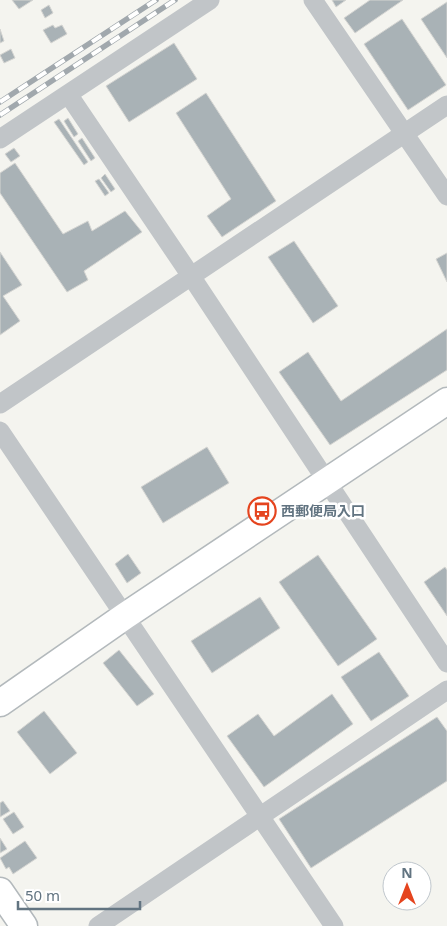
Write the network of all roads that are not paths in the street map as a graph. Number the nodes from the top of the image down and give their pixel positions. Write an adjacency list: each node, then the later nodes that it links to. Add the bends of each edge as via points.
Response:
1 (210, 0): 3 (street)
2 (313, 0): 5 (street)
3 (68, 94): 6 (street); 8 (street)
4 (447, 105): 5 (street)
5 (404, 133): 7 (street); 8 (street)
6 (0, 139)
7 (447, 196)
8 (191, 276): 10 (street); 12 (street)
9 (447, 400): 12 (street)
10 (0, 404)
11 (0, 431): 13 (street)
12 (326, 482): 13 (street); 14 (street)
13 (125, 616): 16 (street); 17 (street)
14 (447, 663)
15 (447, 690): 17 (street)
16 (0, 702)
17 (260, 816): 20 (street); 21 (street)
18 (0, 891): 19 (street)
19 (24, 926)
20 (98, 926)
21 (334, 926)

